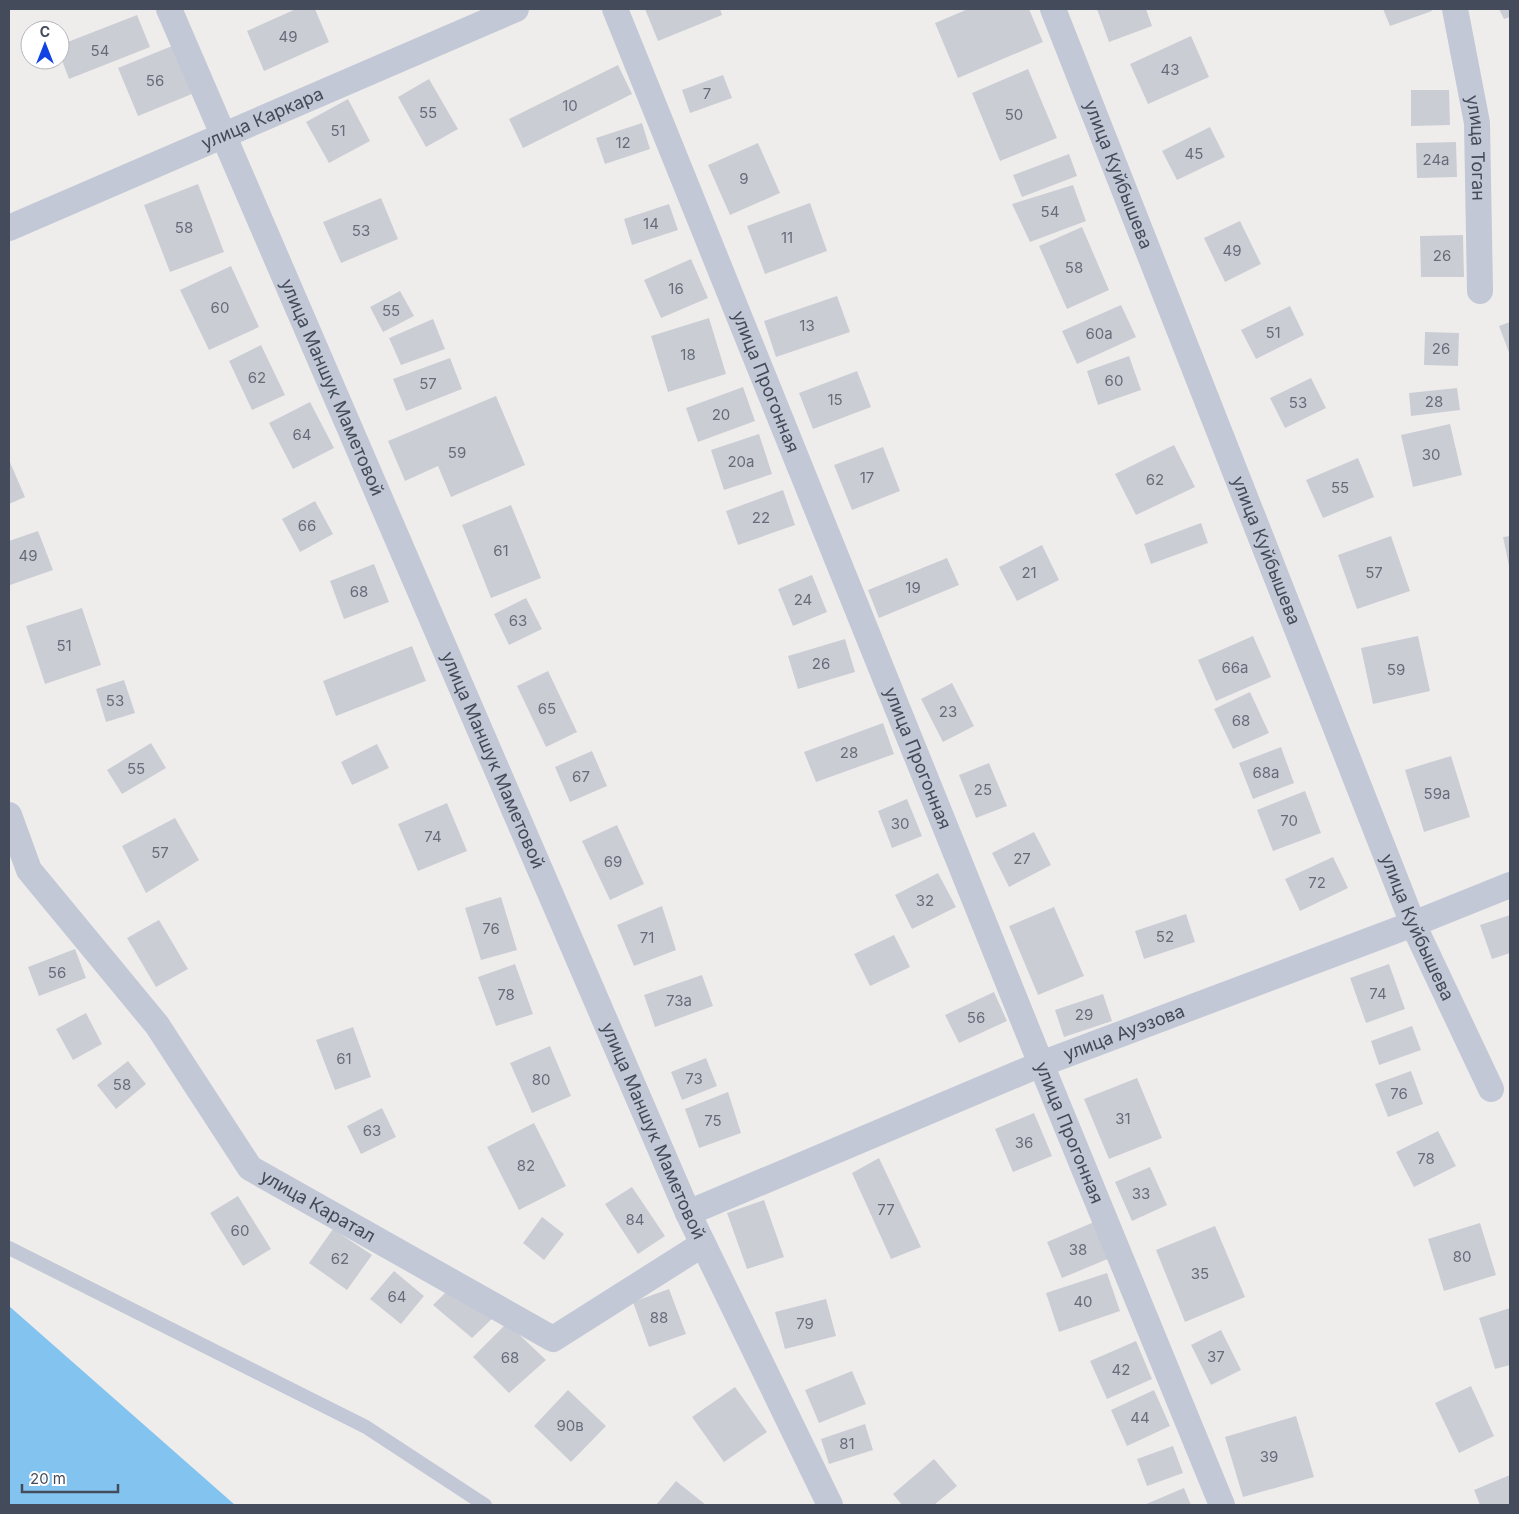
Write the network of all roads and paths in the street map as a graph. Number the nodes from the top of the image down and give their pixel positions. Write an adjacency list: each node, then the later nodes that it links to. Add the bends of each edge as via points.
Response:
1 (169, 9): 6 (street, улица Маншук Маметовой)
2 (516, 9): 6 (street, улица Каркара)
3 (615, 9): 12 (street, улица Прогонная)
4 (1053, 9): 11 (street, улица Куйбышева)
5 (1455, 9): 8 (street, улица Тоган, via 1477,123)
6 (223, 136): 7 (street, улица Каркара); 14 (street, улица Маншук Маметовой)
7 (9, 228)
8 (1480, 291)
9 (9, 815): 15 (street, улица Каратал, via 28,870 157,1025 250,1168 553,1339)
10 (1510, 885): 11 (street, улица Ауэзова)
11 (1413, 924): 12 (street, улица Ауэзова); 13 (street, улица Куйбышева)
12 (1041, 1064): 14 (street, улица Ауэзова); 19 (street, улица Прогонная)
13 (1491, 1089)
14 (688, 1213): 15 (street, улица Маншук Маметовой)
15 (703, 1244): 18 (street, улица Маншук Маметовой)
16 (9, 1248): 17 (lane, via 366,1427)
17 (485, 1505)
18 (830, 1505)
19 (1222, 1505)

